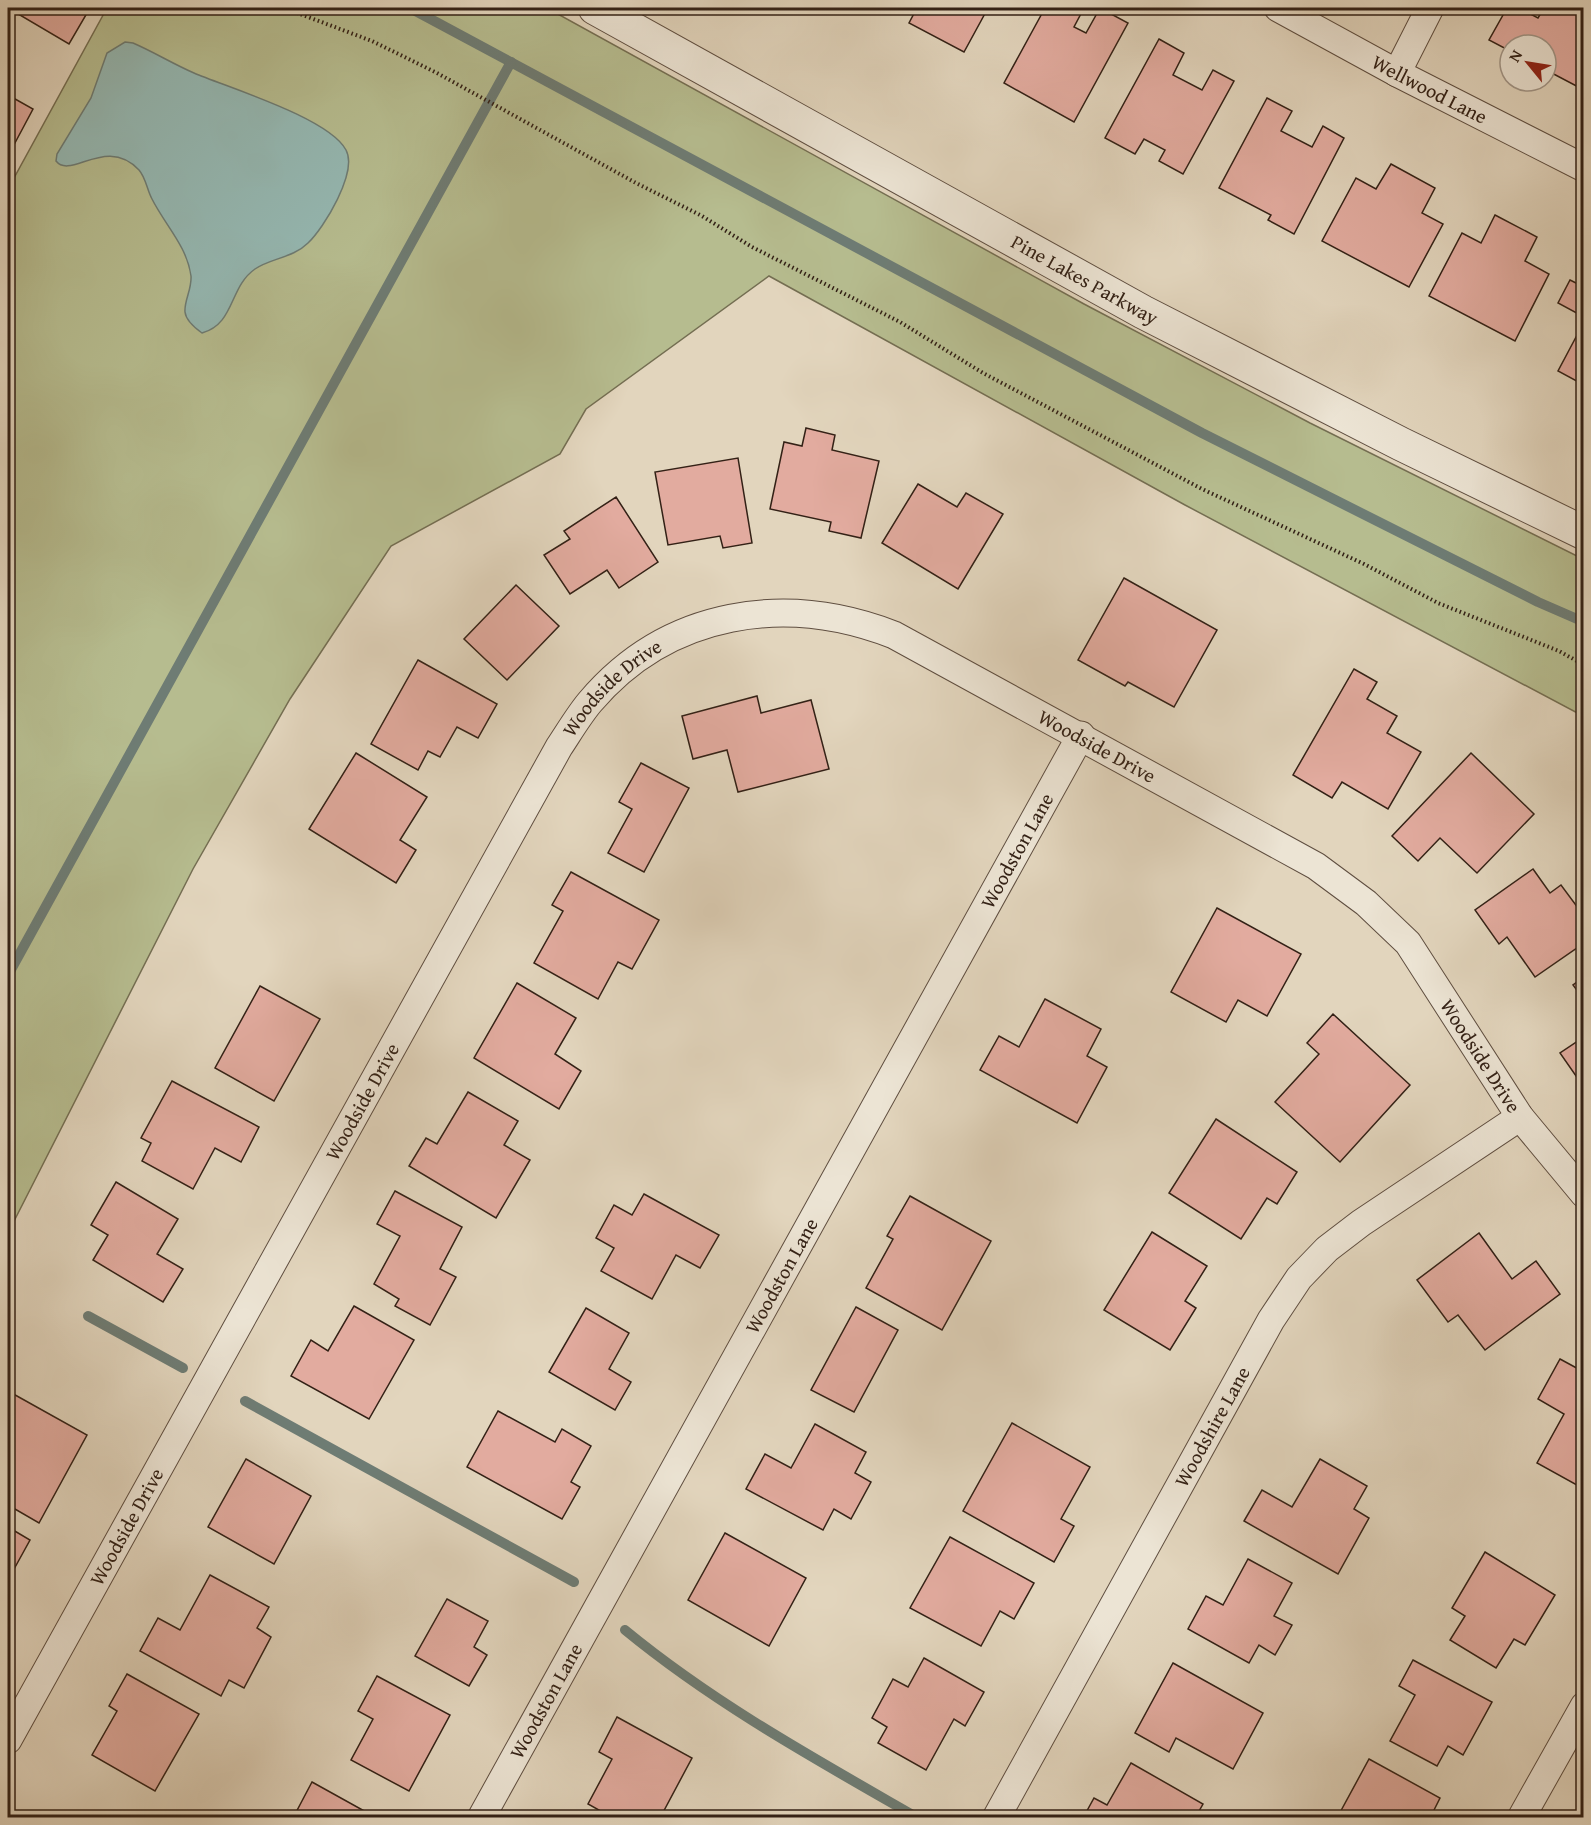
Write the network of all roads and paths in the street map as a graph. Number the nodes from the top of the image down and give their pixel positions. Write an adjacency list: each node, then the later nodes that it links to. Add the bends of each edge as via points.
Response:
1 (284, 8): 8 (path, via 372,41 437,74 1202,489 1438,603)
2 (595, 8): 7 (street, Pine Lakes Parkway, via 1143,312)
3 (1278, 8): 5 (street, Wellwood Lane)
4 (1430, 8): 5 (street)
5 (1397, 73): 6 (street, Wellwood Lane)
6 (1584, 168)
7 (1584, 533)
8 (1584, 664)
9 (1081, 735): 10 (street, Woodside Drive, via 1316,867 1366,903 1417,956); 13 (street, Woodside Drive, via 894,635 818,614 761,613 725,619 673,638 621,672 590,702 559,747); 14 (street, Woodston Lane)
10 (1520, 1117): 11 (street, Woodside Drive); 15 (street, Woodshire Lane, via 1361,1223 1316,1259 1295,1283 1265,1330)
11 (1584, 1194)
12 (1584, 1706): 16 (street)
13 (8, 1740)
14 (481, 1818)
15 (996, 1818)
16 (1521, 1818)

